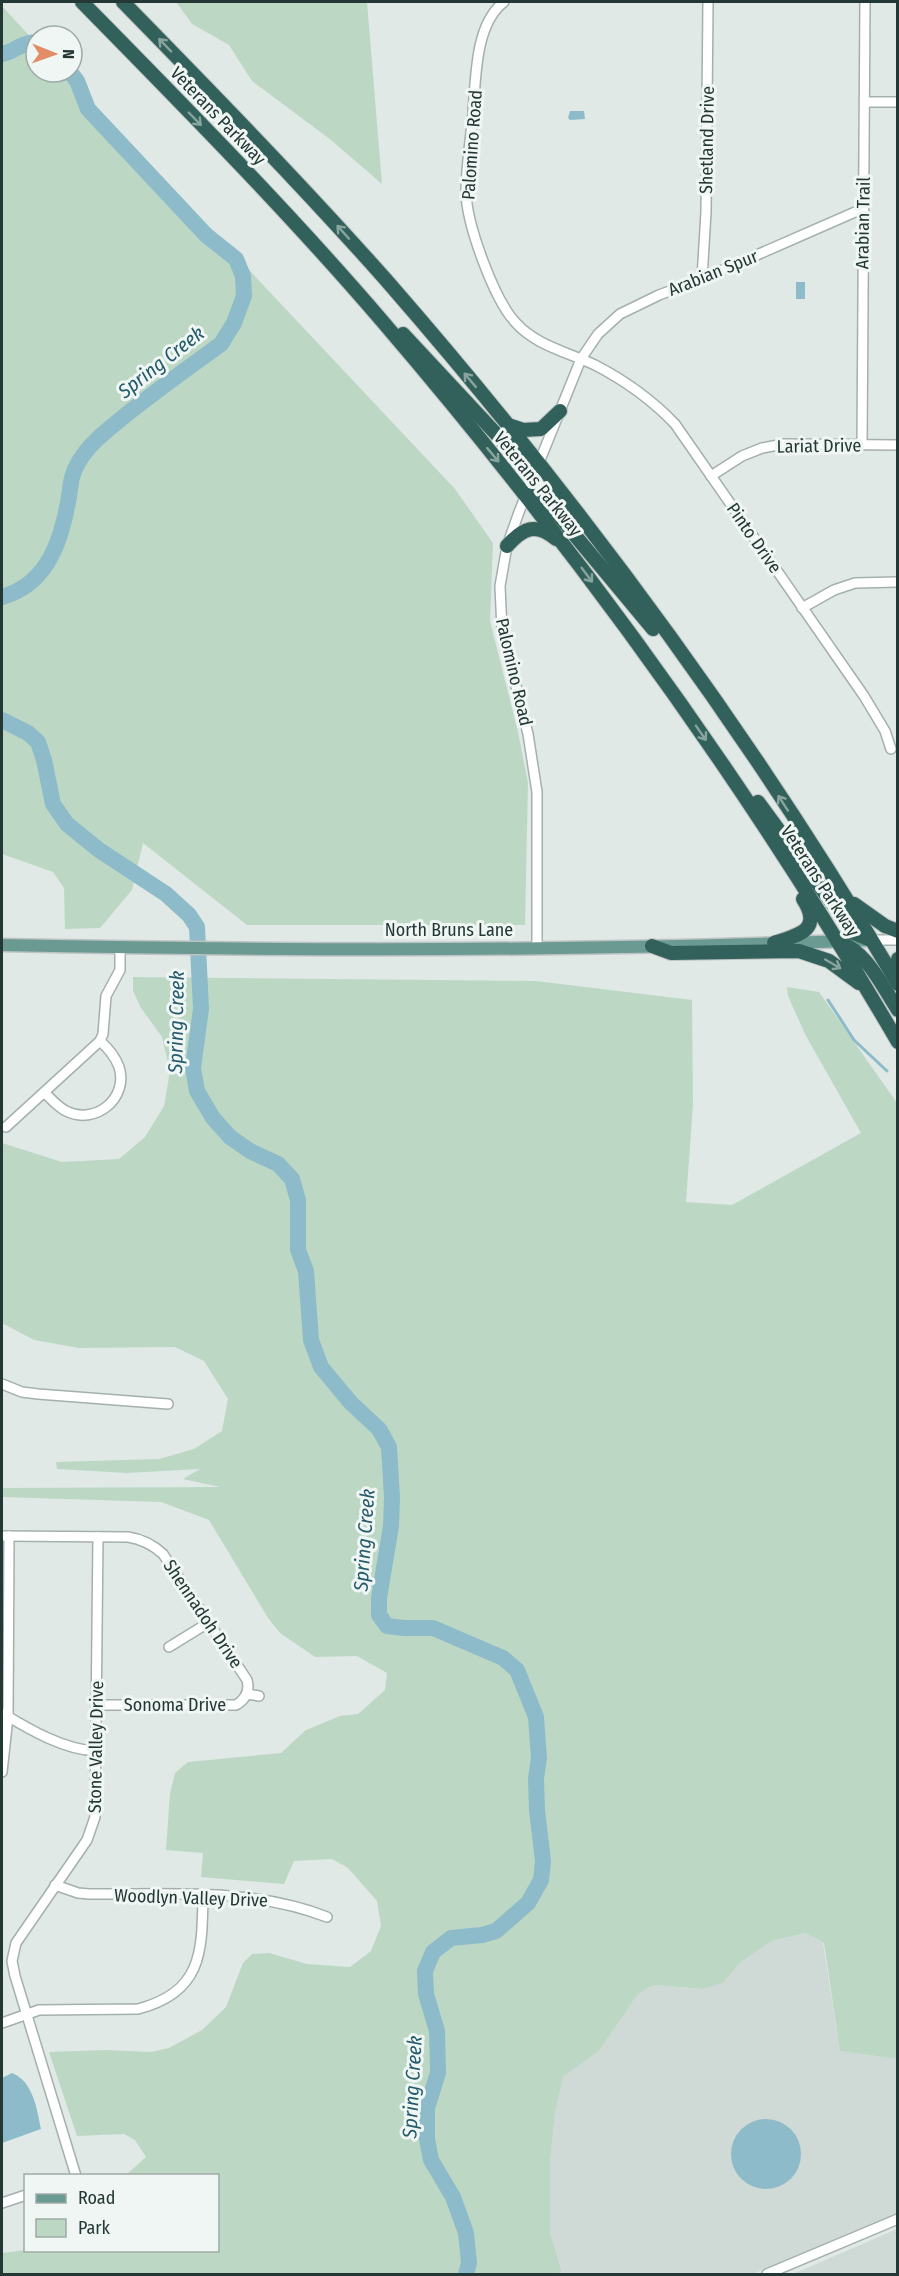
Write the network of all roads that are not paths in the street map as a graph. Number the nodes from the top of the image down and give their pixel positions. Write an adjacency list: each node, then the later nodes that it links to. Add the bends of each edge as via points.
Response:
1 (82, 2): 10 (highway, Veterans Parkway, one-way to 10)
2 (123, 2): 13 (highway, Veterans Parkway, one-way to 2, via 340,229)
3 (504, 2): 11 (street, Palomino Road, via 487,22 483,35 466,193 468,213 486,267 515,322 542,342)
4 (708, 2): 9 (street, Shetland Drive)
5 (865, 2): 6 (street, Arabian Trail)
6 (865, 102): 7 (street); 8 (street, Arabian Trail)
7 (897, 102)
8 (862, 209): 9 (street, Arabian Spur); 14 (street, Arabian Trail)
9 (702, 279): 11 (street, Arabian Spur, via 620,314 598,334)
10 (361, 297): 16 (highway, via 402,333 513,452 530,465); 18 (highway, Veterans Parkway, one-way to 18)
11 (581, 359): 12 (street, Palomino Road); 17 (street, Pinto Drive, via 661,408)
12 (560, 411): 13 (highway, via 542,429 523,430); 16 (street, Palomino Road)
13 (508, 425): 16 (highway, Veterans Parkway)
14 (862, 445): 15 (street, Lariat Drive); 17 (street, Lariat Drive, via 783,444 762,448)
15 (897, 445)
16 (539, 465): 18 (street, Palomino Road); 23 (highway, Veterans Parkway)
17 (711, 476): 22 (street, Pinto Drive)
18 (526, 495): 19 (street, Palomino Road); 20 (highway, Veterans Parkway); 23 (highway, via 538,497 553,509)
19 (507, 546): 20 (highway, via 521,532 534,529 549,534); 36 (street, Palomino Road, via 500,608 537,792)
20 (567, 549): 25 (highway, Veterans Parkway, one-way to 25)
21 (897, 582): 22 (street, via 855,583)
22 (802, 608): 24 (street, Pinto Drive, via 877,716)
23 (705, 687): 27 (highway, Veterans Parkway, one-way to 23)
24 (891, 749)
25 (717, 756): 26 (highway, Veterans Parkway); 29 (highway, via 748,788 854,933)
26 (730, 776): 31 (highway, Veterans Parkway); 32 (highway, via 752,822 811,916 804,932)
27 (846, 897): 28 (highway); 29 (highway, Veterans Parkway)
28 (897, 931)
29 (871, 940): 30 (street, North Bruns Lane); 31 (main road, North Bruns Lane); 39 (highway, Veterans Parkway)
30 (897, 940)
31 (838, 942): 32 (main road, North Bruns Lane); 40 (highway, Veterans Parkway); 41 (highway, via 859,952)
32 (774, 943): 34 (main road, North Bruns Lane)
33 (2, 945): 35 (main road, North Bruns Lane)
34 (652, 946): 36 (main road, North Bruns Lane); 40 (highway, one-way to 40, via 671,954 810,953 834,964)
35 (120, 947): 36 (main road, North Bruns Lane); 42 (street, via 120,970 105,996)
36 (537, 948)
37 (897, 959): 38 (highway)
38 (897, 970)
39 (897, 984)
40 (868, 992): 43 (highway, Veterans Parkway)
41 (897, 1010)
42 (100, 1041): 44 (street); 44 (street, via 119,1065 121,1075 118,1095 111,1104 94,1114 75,1114)
43 (897, 1042)
44 (45, 1093): 45 (street)
45 (6, 1127)
46 (2, 1384): 47 (street, via 38,1394)
47 (168, 1404)
48 (5, 1536): 49 (street, Shennadoh Drive); 55 (street)
49 (98, 1538): 50 (street, Shennadoh Drive, via 138,1539 153,1545); 54 (street, Stone Valley Drive)
50 (208, 1623): 51 (street); 52 (street, Shennadoh Drive, via 247,1680)
51 (170, 1647)
52 (247, 1694): 53 (street); 54 (street, Sonoma Drive, via 236,1705)
53 (259, 1696)
54 (97, 1705): 56 (street, Stone Valley Drive)
55 (5, 1715): 56 (street, via 54,1740 84,1751); 57 (street)
56 (96, 1751): 58 (street, Stone Valley Drive, via 92,1829)
57 (2, 1772)
58 (54, 1885): 59 (street, Woodlyn Valley Drive, via 89,1894); 61 (street, Stone Valley Drive, via 14,1951 12,1961)
59 (203, 1895): 60 (street, Woodlyn Valley Drive, via 267,1899); 61 (street, via 200,1954 180,1988 161,2002 138,2009)
60 (327, 1917)
61 (25, 2013): 62 (street); 63 (street, Stone Valley Drive)
62 (2, 2024)
63 (76, 2174)
64 (24, 2196): 65 (street)
65 (2, 2203)
66 (897, 2220): 67 (street)
67 (767, 2274)

